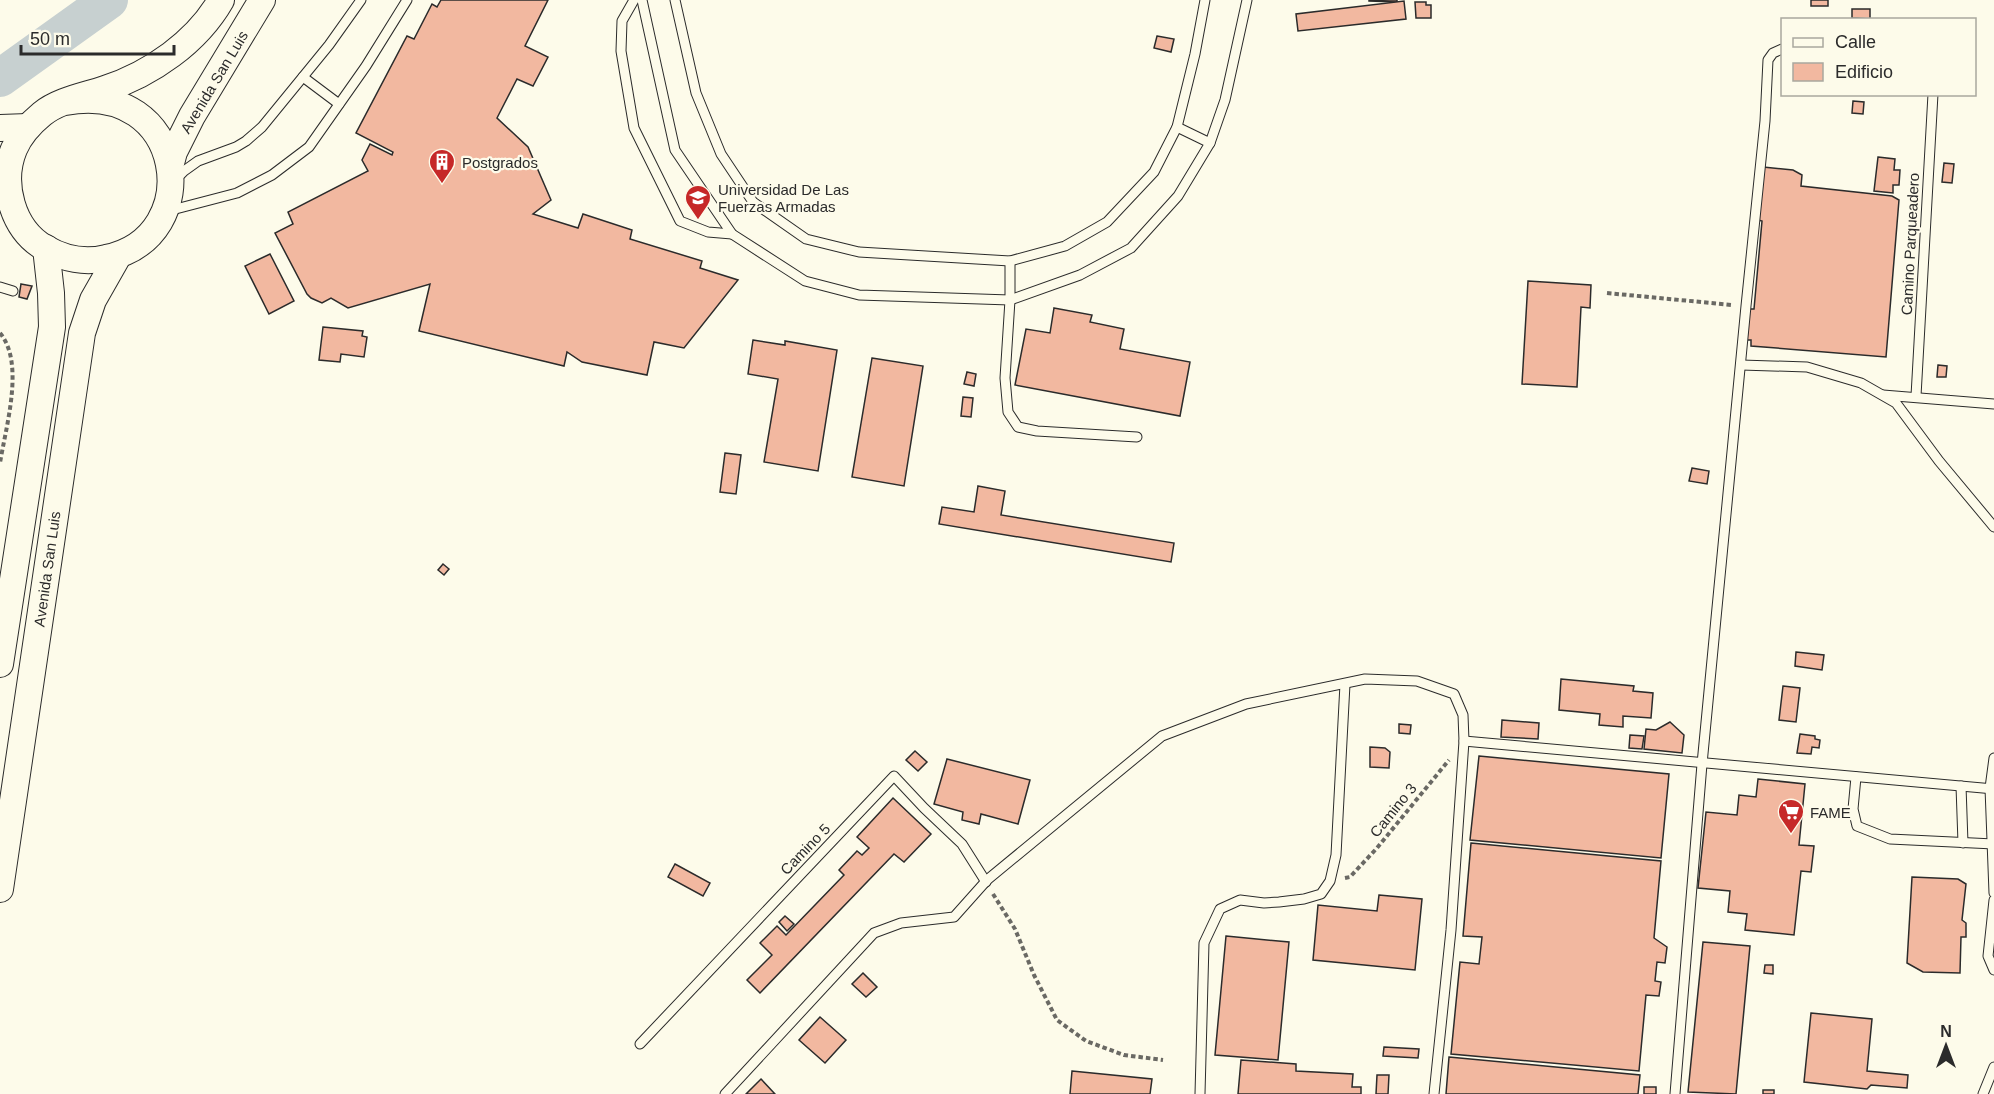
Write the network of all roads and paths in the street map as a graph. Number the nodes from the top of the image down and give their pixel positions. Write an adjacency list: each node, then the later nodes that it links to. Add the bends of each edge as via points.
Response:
1 (221, 0): 13 (street, via 177,51 150,69 130,81)
2 (262, 0): 19 (street, Avenida San Luis, via 192,116 178,144)
3 (361, 0): 11 (lane)
4 (407, 0): 14 (lane)
5 (634, 0): 22 (lane, via 622,21 621,51 634,128 680,221 708,232)
6 (642, 0): 22 (lane, via 675,150)
7 (675, 0): 25 (lane, via 696,93 721,154 753,202 806,238 859,252)
8 (1205, 0): 16 (lane)
9 (1247, 0): 18 (lane, via 1225,100)
10 (1781, 49): 30 (lane, via 1773,52 1768,60)
11 (303, 77): 14 (lane); 19 (lane, via 246,141)
12 (1933, 96): 34 (lane, Camino Parqueadero)
13 (65, 102): 15 (street); 19 (street, via 105,100 141,116 165,148)
14 (339, 104): 21 (lane, via 309,147 272,175 237,193)
15 (28, 127): 17 (street); 20 (street, via 14,149)
16 (1177, 127): 18 (lane); 25 (lane, via 1154,172 1107,222 1065,246)
17 (0, 128)
18 (1210, 143): 29 (lane, via 1178,196 1131,248 1080,275)
19 (171, 175): 21 (street)
20 (6, 202): 23 (street, via 25,230)
21 (165, 211): 24 (street, via 138,245)
22 (732, 234): 29 (lane, via 805,281 859,295)
23 (46, 248): 24 (street, via 69,258 94,261); 39 (street, Avenida San Luis, via 52,327)
24 (118, 256): 51 (street, Avenida San Luis, via 93,300 82,333)
25 (1010, 261): 29 (lane)
26 (0, 286): 27 (lane)
27 (13, 291)
28 (1608, 293): 30 (path)
29 (1010, 300): 36 (lane, via 1005,378 1008,412 1018,427)
30 (1746, 306): 32 (lane)
31 (0, 333): 37 (path, via 11,352 12,373)
32 (1741, 365): 33 (lane, via 1807,367 1861,383); 43 (lane)
33 (1881, 395): 34 (lane); 38 (lane, via 1896,403 1939,462)
34 (1916, 396): 35 (lane)
35 (1994, 404)
36 (1137, 437)
37 (0, 463)
38 (1994, 526)
39 (0, 664)
40 (1345, 684): 41 (lane, via 1365,679 1417,681 1454,694 1463,715); 49 (lane, via 1246,704 1162,736); 50 (lane, via 1336,855)
41 (1464, 741): 43 (lane); 50 (path, Camino 3, via 1350,877); 60 (lane, via 1451,930)
42 (1994, 758): 46 (lane)
43 (1702, 764): 44 (lane); 61 (lane)
44 (1856, 777): 45 (lane); 47 (lane, via 1853,809 1857,826 1890,839)
45 (1961, 786): 46 (lane); 47 (lane)
46 (1992, 788): 48 (lane)
47 (1963, 843): 48 (lane)
48 (1992, 844): 52 (lane)
49 (987, 881): 55 (lane, Camino 5, via 962,844 894,776); 56 (path, via 1057,1020 1086,1041 1124,1055); 58 (lane, via 954,917 901,923 874,933)
50 (1330, 881): 59 (lane, via 1321,894 1304,899 1264,903 1240,900 1220,909 1204,943)
51 (0, 889)
52 (1994, 893)
53 (1994, 900): 54 (lane, via 1988,956)
54 (1994, 970)
55 (640, 1044)
56 (1163, 1060)
57 (1994, 1066): 62 (lane)
58 (725, 1094)
59 (1200, 1094)
60 (1434, 1094)
61 (1675, 1094)
62 (1983, 1094)

